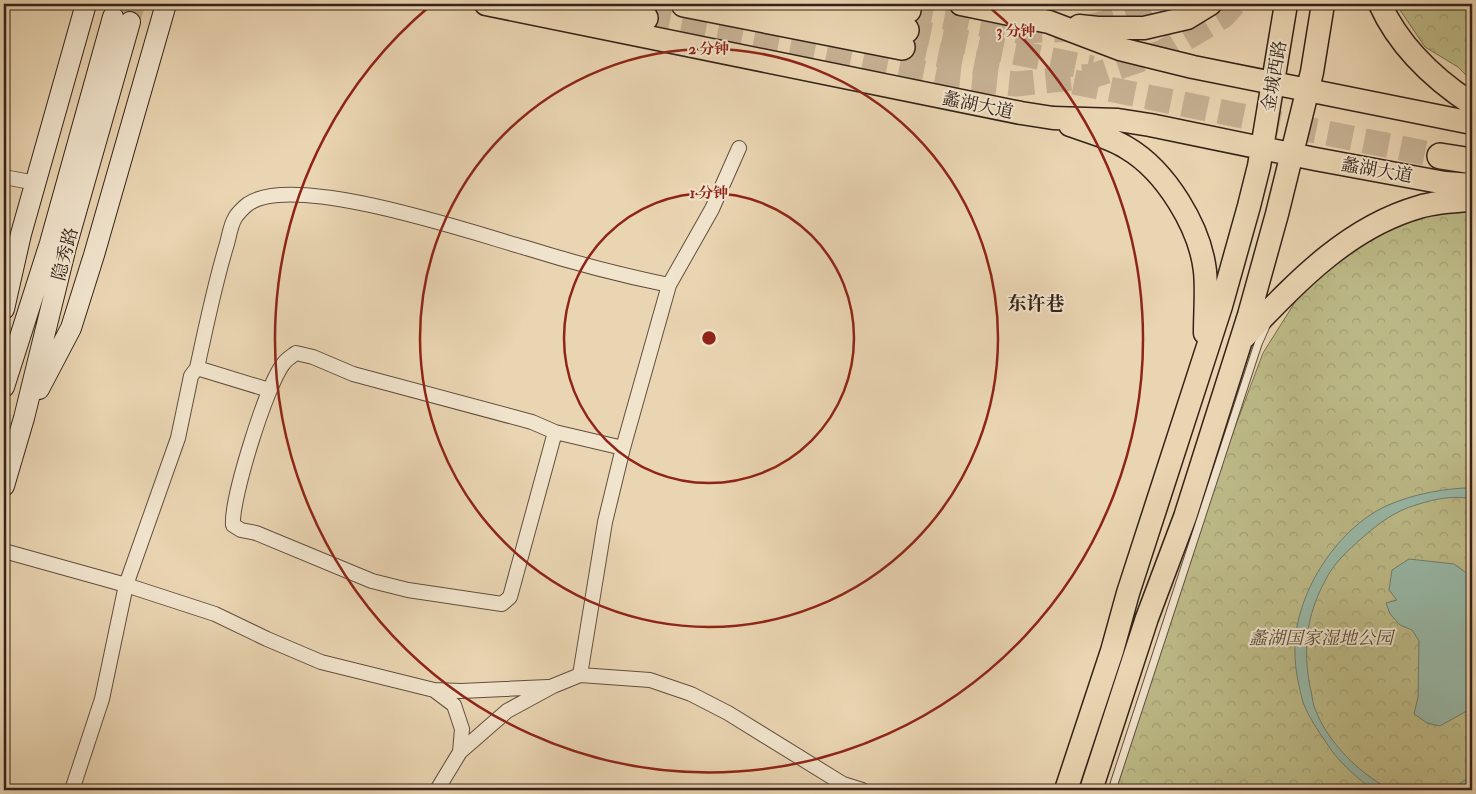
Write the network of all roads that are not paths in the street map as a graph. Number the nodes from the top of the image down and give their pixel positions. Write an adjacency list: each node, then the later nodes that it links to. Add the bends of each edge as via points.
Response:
1 (86, 4): 27 (main road)
2 (166, 4): 38 (main road, via 70,328)
3 (486, 4): 19 (main road, 蠡湖大道)
4 (577, 4): 13 (highway)
5 (684, 4): 15 (highway)
6 (774, 4): 15 (highway)
7 (875, 4): 15 (highway)
8 (962, 4): 14 (main road)
9 (1210, 4): 14 (main road, via 1187,18 1144,28 1098,28)
10 (1286, 4): 16 (main road, 金城西路)
11 (1323, 4): 17 (main road, 金城西路)
12 (1380, 4): 18 (main road, via 1399,37 1424,66)
13 (645, 18)
14 (1049, 22): 16 (main road, via 1120,49)
15 (905, 29)
16 (1273, 84): 17 (main road); 23 (main road, 金城西路)
17 (1308, 91): 20 (main road); 24 (main road, 金城西路)
18 (1472, 104)
19 (1053, 118): 23 (main road, 蠡湖大道, via 1118,120); 34 (main road, via 1127,148 1145,160 1172,190 1191,222 1204,270)
20 (1472, 123)
21 (1472, 144): 25 (highway, via 1441,148)
22 (739, 148): 30 (street, via 712,209)
23 (1262, 148): 24 (main road, 蠡湖大道); 34 (main road, 金城西路, via 1247,215)
24 (1292, 154): 28 (main road, 蠡湖大道, via 1445,183); 33 (main road, 金城西路)
25 (1472, 161)
26 (4, 177): 27 (street)
27 (36, 183): 32 (main road)
28 (1472, 185)
29 (1472, 200): 31 (main road, via 1420,207 1352,237 1320,261)
30 (669, 285): 35 (street, via 622,275 386,208 312,195 269,196 249,204 235,218 217,277); 40 (street)
31 (1276, 304): 33 (main road); 54 (lane, via 1258,344)
32 (4, 309)
33 (1241, 340): 53 (main road, 金城西路, via 1185,517 1147,618)
34 (1206, 354): 52 (main road, 金城西路)
35 (196, 368): 37 (street); 43 (street, via 191,376 178,438)
36 (4, 387): 38 (main road, 隐秀路, via 121,19)
37 (269, 390): 39 (street, via 284,362 296,354 313,357 353,374 532,422); 39 (street, via 238,489 233,525 372,581 408,590 495,603 502,604 510,597)
38 (24, 418): 41 (main road, 隐秀路)
39 (555, 432): 40 (street)
40 (623, 448): 44 (street, via 605,522)
41 (4, 486)
42 (4, 551): 43 (street)
43 (126, 585): 46 (street, via 215,614 321,662); 49 (street, via 102,699)
44 (580, 675): 45 (street); 48 (street, via 650,680 691,694 728,713)
45 (553, 686): 46 (street); 47 (street, via 507,711)
46 (434, 690): 47 (street, via 454,706 462,729)
47 (460, 752): 50 (street)
48 (842, 787): 51 (street)
49 (72, 790)
50 (437, 790)
51 (862, 790)
52 (1066, 790)
53 (1091, 790)
54 (1112, 790)

